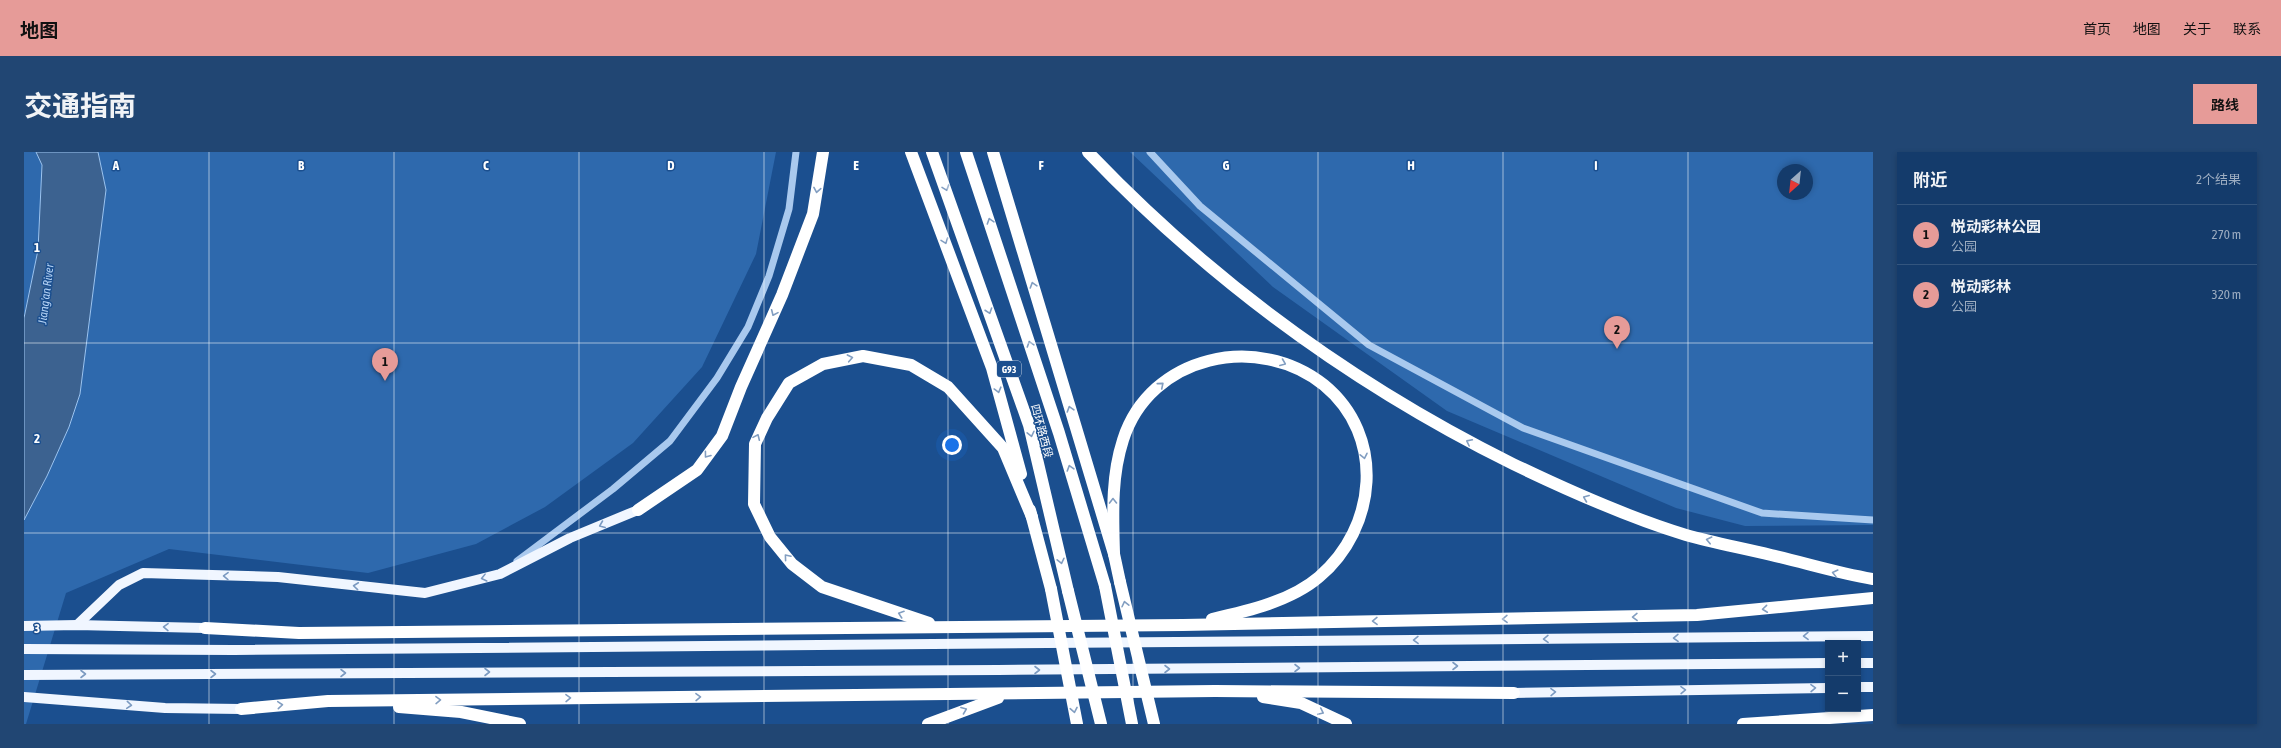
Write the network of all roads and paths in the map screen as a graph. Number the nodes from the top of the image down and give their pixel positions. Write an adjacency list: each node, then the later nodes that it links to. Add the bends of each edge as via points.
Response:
1 (796, 152): 13 (street, via 789,209 769,276 748,327 717,378 670,441 613,489)
2 (823, 152): 9 (highway, one-way to 9, via 812,214 782,295 722,436 697,470)
3 (911, 152): 10 (highway, one-way to 10, via 992,368)
4 (932, 152): 40 (highway, 四环路西段 / G93, one-way to 40, bridge, via 1029,425)
5 (966, 152): 41 (highway, 四环路西段 / G93, one-way to 5, bridge, via 1105,586 1057,426)
6 (993, 152): 12 (highway, one-way to 6)
7 (1088, 152): 14 (highway, one-way to 7, via 1837,574 1772,555 1686,535 1556,485 1435,424 1323,353 1262,309 1198,257 1128,194)
8 (1150, 152): 11 (street, via 1200,206 1368,346 1523,428 1762,513)
9 (638, 510): 13 (main road, one-way to 13, via 570,538)
10 (1032, 517): 19 (highway, one-way to 10, via 822,587 792,564 770,537 754,504 755,444 766,418 789,383 823,364 863,356 911,365 948,387 1003,448); 39 (highway, one-way to 39, bridge, via 1051,589)
11 (1873, 520)
12 (1114, 554): 17 (highway, one-way to 17, via 1113,487 1123,439 1133,417 1150,395 1170,378 1193,365 1217,357 1242,355 1273,359 1302,370 1324,386 1349,413 1362,443 1367,469 1366,499 1357,527 1339,558 1318,578 1294,593 1233,614); 42 (highway, one-way to 12, bridge)
13 (500, 574): 16 (main road, one-way to 16, via 425,593 278,577 143,573 120,585)
14 (1873, 579)
15 (1873, 598): 17 (highway, one-way to 17, via 1698,616)
16 (77, 625): 18 (main road); 20 (main road, one-way to 16)
17 (1183, 625): 19 (highway)
18 (24, 626)
19 (938, 626): 20 (highway, via 307,632)
20 (205, 628)
21 (1873, 636): 22 (main road, one-way to 22, via 250,650)
22 (24, 649)
23 (1825, 663): 26 (main road, one-way to 23)
24 (1861, 663): 25 (main road)
25 (1873, 663)
26 (24, 675)
27 (1861, 687): 28 (main road)
28 (1873, 687)
29 (1825, 688): 31 (main road, one-way to 29)
30 (1215, 691): 31 (highway); 32 (highway); 43 (highway, one-way to 43, via 1301,702)
31 (1514, 693)
32 (1009, 694): 34 (highway, one-way to 32); 38 (highway, one-way to 32)
33 (24, 697): 35 (main road, one-way to 35, via 165,708)
34 (328, 701): 35 (highway, one-way to 34); 37 (highway, via 461,712)
35 (241, 708)
36 (1873, 715): 44 (highway)
37 (520, 724)
38 (928, 724)
39 (1077, 724)
40 (1101, 724)
41 (1132, 724)
42 (1154, 724)
43 (1346, 724)
44 (1743, 724)

